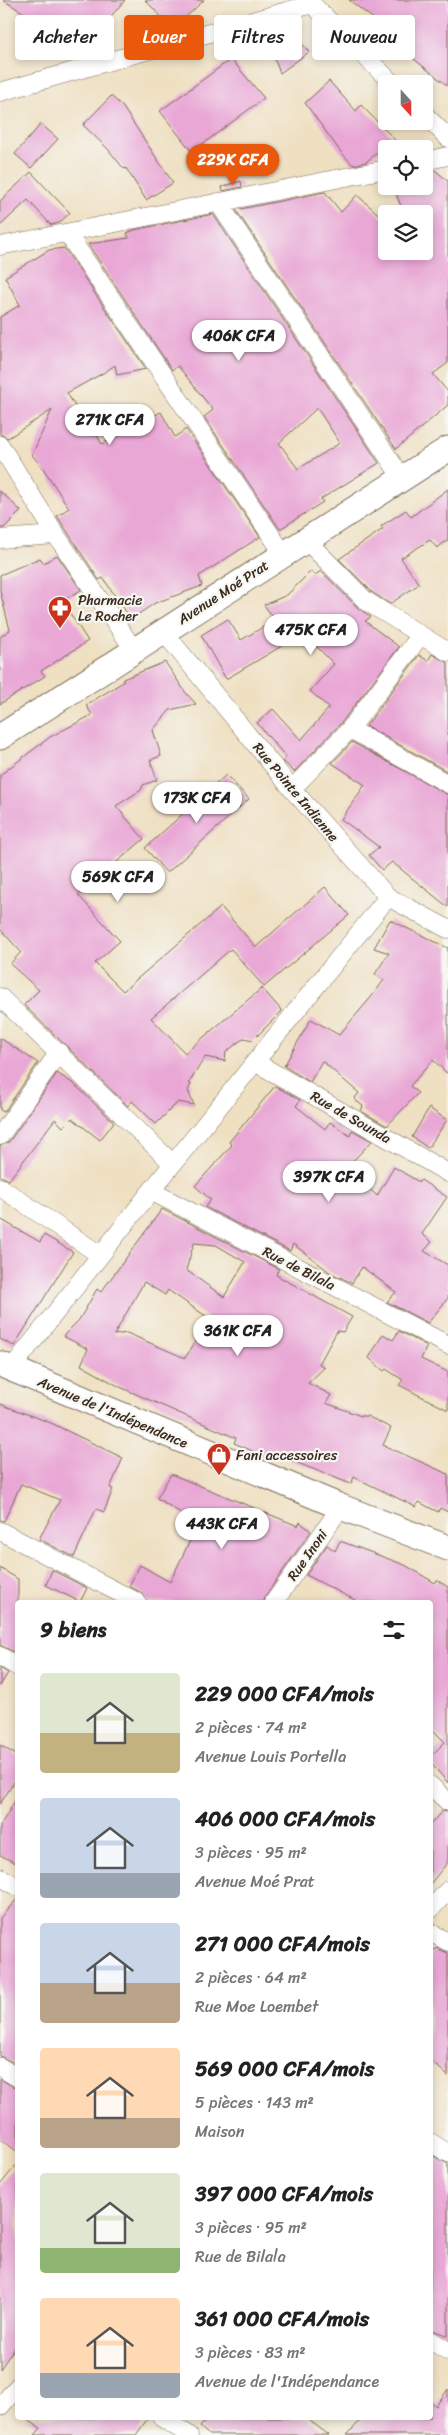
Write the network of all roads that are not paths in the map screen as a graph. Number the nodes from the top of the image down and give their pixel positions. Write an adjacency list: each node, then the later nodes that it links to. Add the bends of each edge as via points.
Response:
1 (310, 2): 2 (street); 3 (street)
2 (384, 75)
3 (0, 92)
4 (433, 123): 5 (street)
5 (448, 138)
6 (448, 156): 7 (street)
7 (433, 159)
8 (378, 170): 9 (street)
9 (218, 202): 10 (street); 14 (street)
10 (67, 232): 11 (street); 18 (street)
11 (0, 246)
12 (0, 445): 15 (street)
13 (446, 452): 14 (street, Avenue Moé Prat)
14 (402, 478): 17 (street, Avenue Moé Prat)
15 (56, 535): 16 (street); 21 (street)
16 (0, 539)
17 (306, 540): 18 (street, Avenue Moé Prat); 20 (street, via 366,600)
18 (284, 553): 19 (street, Avenue Moé Prat)
19 (163, 631): 21 (street, Avenue Moé Prat); 26 (street, Rue Pointe Indienne)
20 (420, 636): 22 (street); 23 (street)
21 (134, 650): 24 (street, Avenue Moé Prat)
22 (448, 652)
23 (350, 729): 25 (street); 26 (street)
24 (0, 737)
25 (448, 784)
26 (292, 789): 27 (street, Rue Pointe Indienne)
27 (388, 897): 28 (street, Rue Pointe Indienne); 31 (street)
28 (448, 930)
29 (0, 997): 30 (street)
30 (59, 1052): 32 (street); 33 (street)
31 (255, 1062): 33 (street); 34 (street, Rue de Sounda)
32 (0, 1136)
33 (173, 1164): 36 (street)
34 (448, 1173)
35 (0, 1187): 37 (street)
36 (151, 1191): 37 (street); 38 (street, Rue de Bilala)
37 (100, 1255): 39 (street)
38 (448, 1344)
39 (5, 1367): 40 (street, Avenue de l'Indépendance)
40 (341, 1507): 42 (street, Avenue de l'Indépendance); 44 (street, Rue Inoni)
41 (0, 1531): 43 (street)
42 (448, 1548)
43 (133, 1600)
44 (275, 1600)
45 (0, 1656): 46 (street)
46 (15, 1665)
47 (433, 1788): 48 (street)
48 (448, 1802)
49 (0, 1877): 50 (street)
50 (15, 1885)
51 (448, 1890): 52 (street)
52 (433, 1907)
53 (433, 1934): 54 (street)
54 (448, 1942)
55 (0, 2067): 56 (street)
56 (15, 2076)
57 (433, 2144): 58 (street)
58 (448, 2152)
59 (433, 2342): 60 (street)
60 (448, 2352)
61 (15, 2390): 62 (street)
62 (0, 2407)
63 (165, 2420): 64 (street)
64 (189, 2435)

